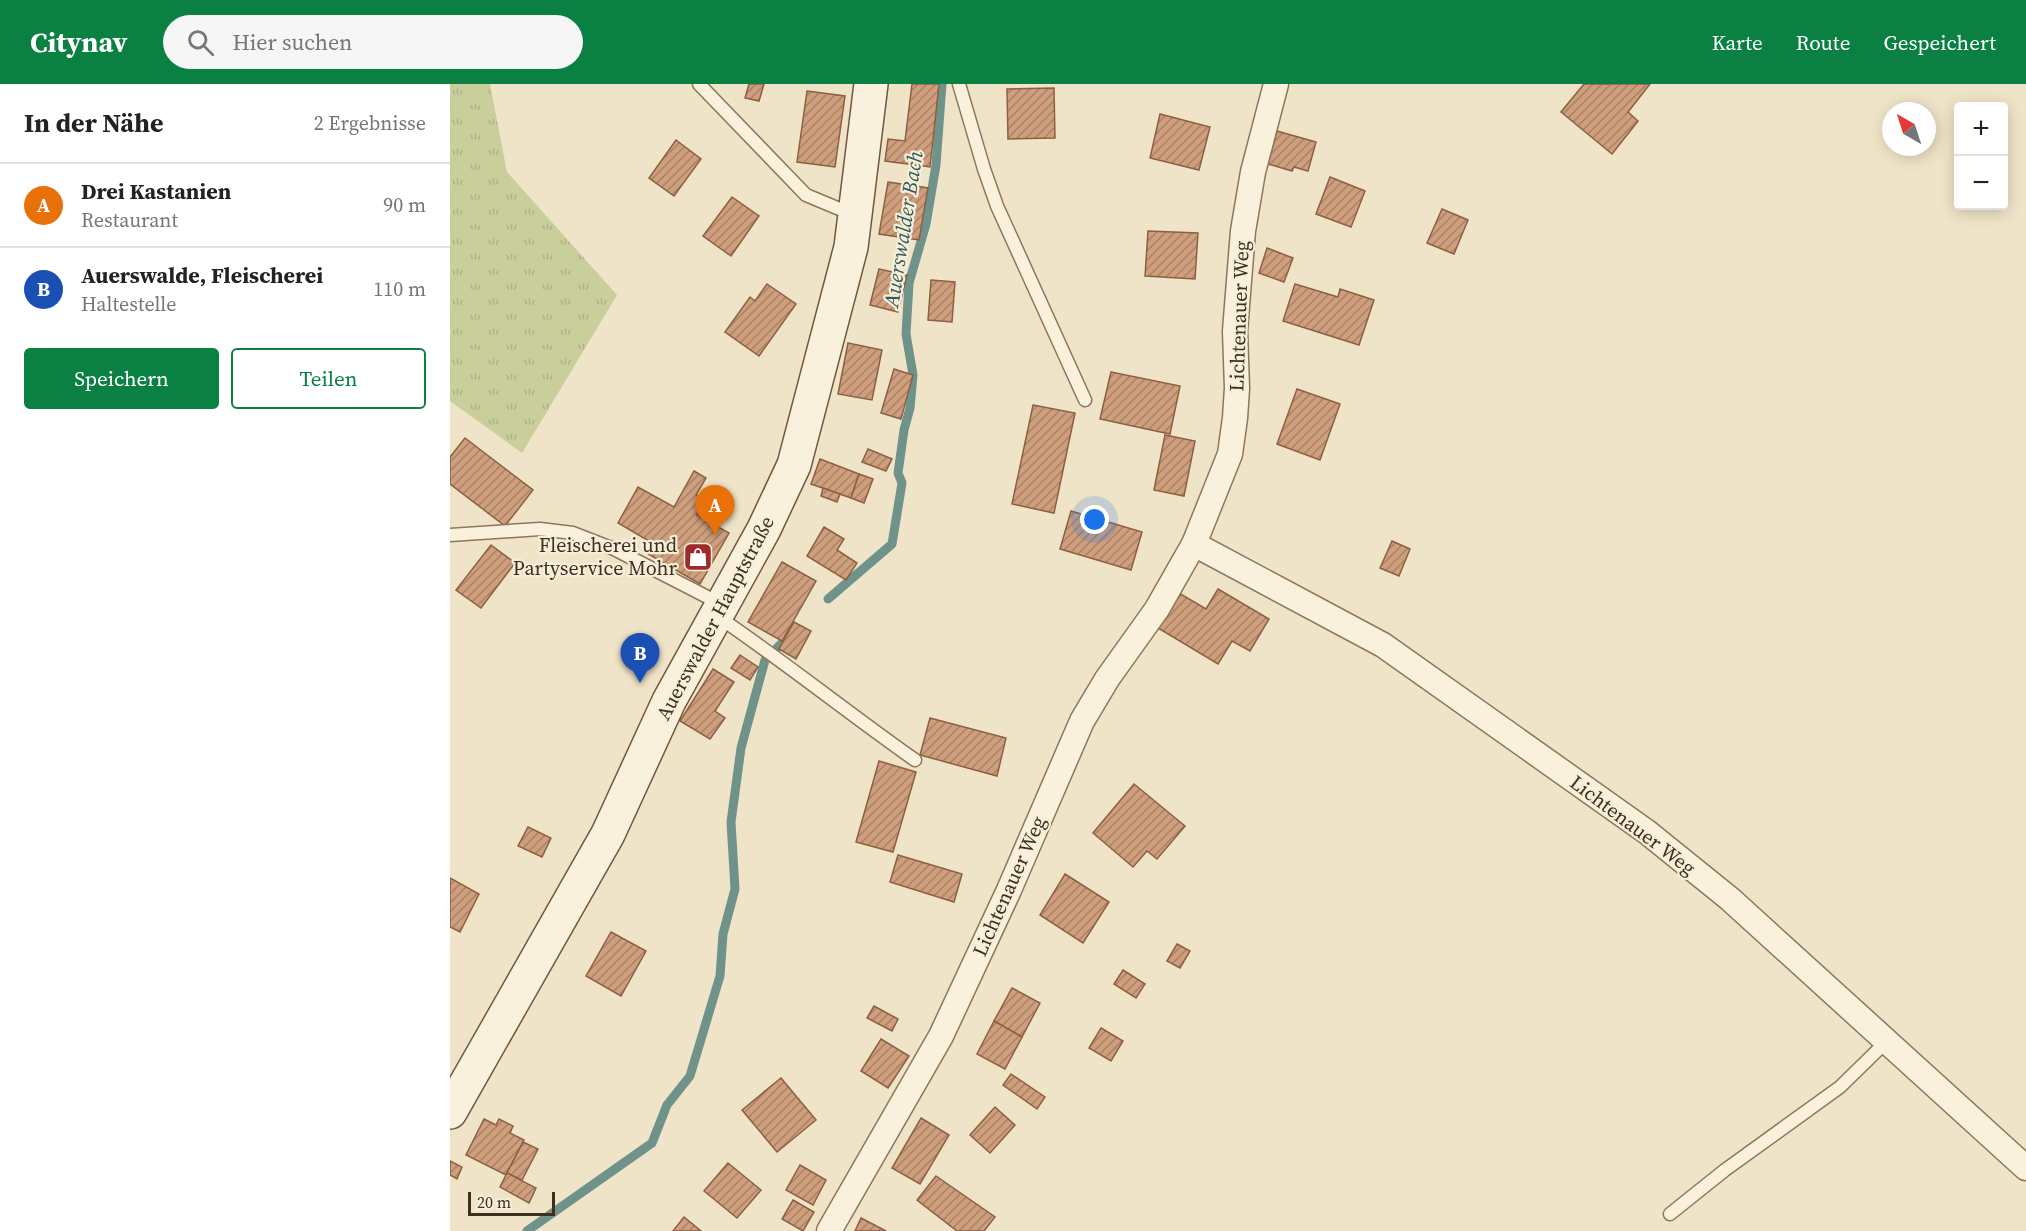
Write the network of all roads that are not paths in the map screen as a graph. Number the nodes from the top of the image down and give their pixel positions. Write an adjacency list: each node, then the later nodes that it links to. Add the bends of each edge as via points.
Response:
1 (699, 84): 5 (lane, via 806,195)
2 (871, 84): 5 (main road, Auerswalder Hauptstraße)
3 (959, 84): 6 (lane, via 997,206)
4 (1276, 84): 8 (street, Lichtenauer Weg, via 1253,172 1243,231 1235,331 1237,388 1230,454)
5 (855, 216): 9 (main road, Auerswalder Hauptstraße, via 851,247 794,465)
6 (1085, 400)
7 (450, 535): 9 (lane, via 540,529 573,533 614,549)
8 (1194, 544): 11 (street, Lichtenauer Weg, via 1383,645 1647,832 1730,899); 15 (street, Lichtenauer Weg, via 1157,609 1082,721 941,1036)
9 (719, 610): 10 (lane, via 817,690); 12 (main road, Auerswalder Hauptstraße, via 669,701 608,834)
10 (915, 760)
11 (1887, 1041): 13 (street, Lichtenauer Weg); 14 (lane, via 1840,1087)
12 (450, 1112)
13 (2026, 1168)
14 (1670, 1214)
15 (829, 1231)

